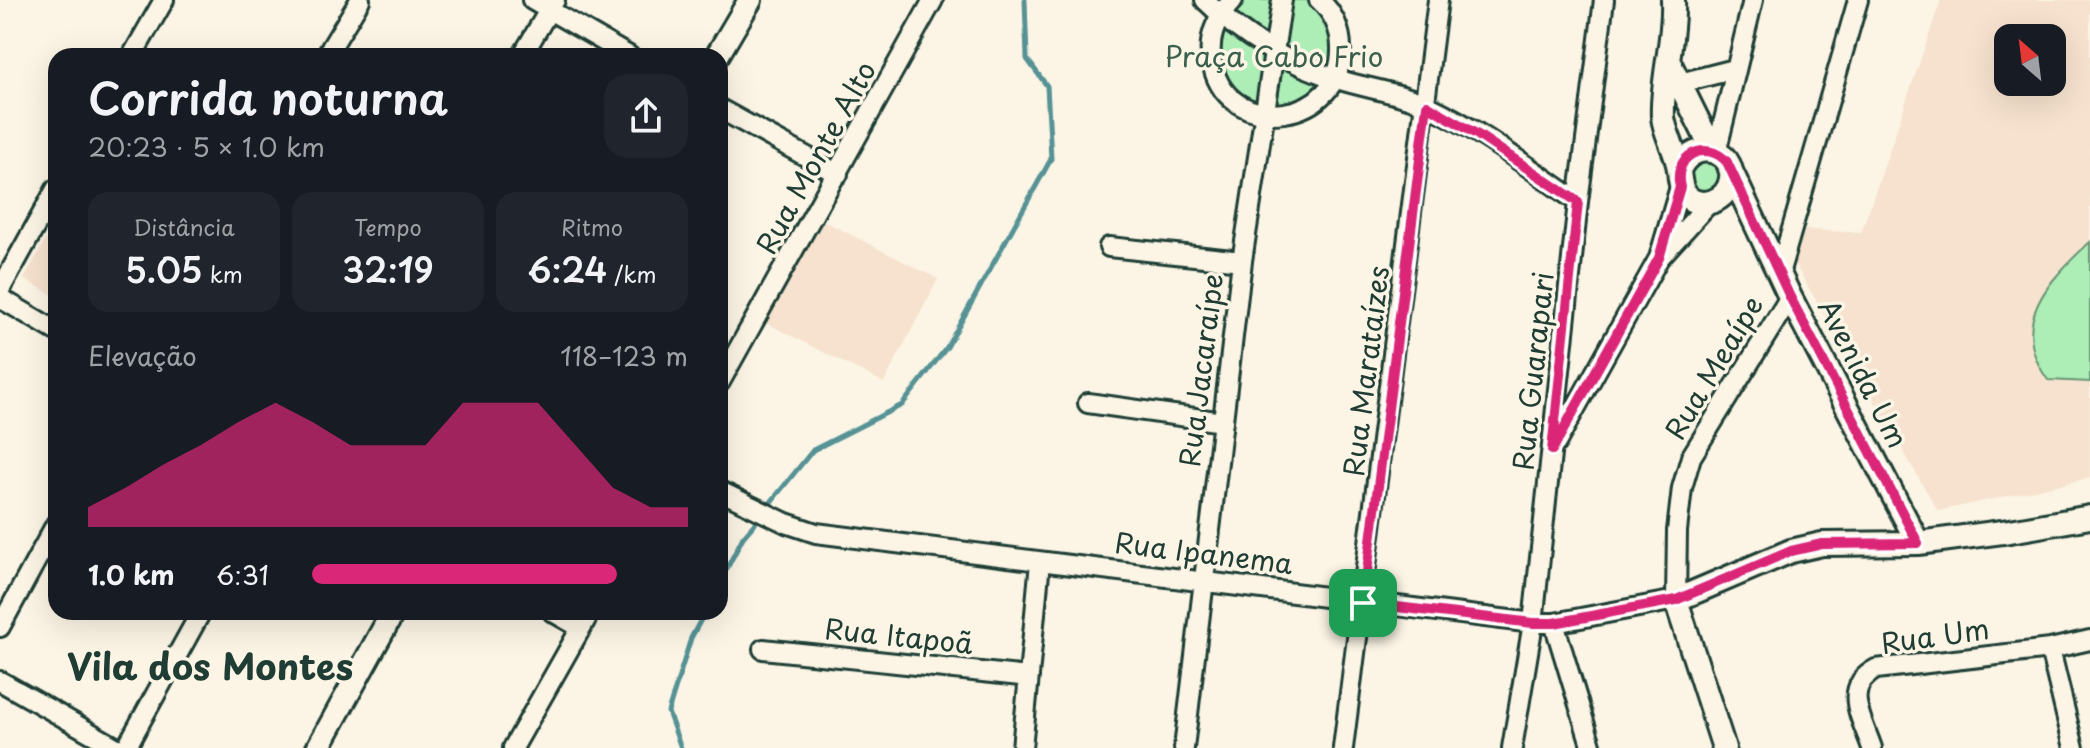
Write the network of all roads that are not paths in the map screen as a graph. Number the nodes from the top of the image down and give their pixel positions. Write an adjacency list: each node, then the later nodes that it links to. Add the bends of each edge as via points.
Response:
1 (164, 0): 17 (street)
2 (360, 0): 18 (street)
3 (532, 0): 15 (street)
4 (750, 0): 21 (street)
5 (933, 0): 30 (street, Rua Monte Alto)
6 (1205, 0): 16 (street)
7 (1233, 0): 16 (street)
8 (1282, 0): 22 (street, Rua Jacaraípe)
9 (1319, 0): 24 (street, via 1341,38)
10 (1438, 0): 26 (street, Rua Marataízes)
11 (1604, 0): 33 (street, Rua Guarapari)
12 (1673, 0): 25 (street, Avenida Um)
13 (1753, 0): 23 (street)
14 (1858, 0): 39 (street)
15 (552, 5): 19 (street); 20 (street)
16 (1220, 15): 22 (street); 28 (street, via 1211,35 1215,77 1227,95)
17 (137, 48)
18 (331, 48)
19 (527, 48)
20 (617, 48)
21 (722, 48)
22 (1271, 52): 24 (street); 28 (street, Rua Jacaraípe)
23 (1735, 69): 25 (street); 29 (street)
24 (1335, 79): 26 (street); 28 (street, via 1305,109)
25 (1672, 79): 29 (street, Avenida Um); 31 (street, Avenida Um, via 1663,115)
26 (1427, 105): 33 (street); 55 (street, Rua Marataízes)
27 (728, 113): 30 (street)
28 (1264, 115): 38 (street, Rua Jacaraípe)
29 (1720, 158): 31 (street, via 1705,150 1689,155); 32 (street, via 1729,186); 35 (street, Avenida Um)
30 (838, 174): 44 (street, Rua Monte Alto)
31 (1679, 178): 32 (street, via 1692,200); 37 (street)
32 (1714, 201): 35 (street, Avenida Um); 37 (street)
33 (1578, 202): 47 (street, Rua Guarapari)
34 (48, 203): 40 (street)
35 (1758, 231): 39 (street, Avenida Um)
36 (1109, 247): 38 (street)
37 (1659, 258): 47 (street)
38 (1242, 261): 46 (street, Rua Jacaraípe)
39 (1779, 274): 41 (street, Avenida Um)
40 (0, 290)
41 (1790, 297): 51 (street, Avenida Um); 54 (street, Rua Meaípe, via 1691,457 1677,531)
42 (0, 298): 43 (street)
43 (48, 326)
44 (728, 368)
45 (1088, 403): 46 (street)
46 (1223, 422): 53 (street, Rua Jacaraípe)
47 (1552, 450): 59 (street, Rua Guarapari)
48 (728, 495): 52 (street, Rua Ipanema, via 816,533)
49 (2090, 517): 51 (street, Rua Ipanema)
50 (48, 539): 61 (street)
51 (1918, 543): 54 (street, Rua Ipanema, via 1822,544 1791,551)
52 (1040, 562): 53 (street, Rua Ipanema); 65 (street)
53 (1202, 582): 55 (street, Rua Ipanema); 72 (street, Rua Jacaraípe)
54 (1676, 600): 60 (street, Rua Ipanema); 76 (street, Rua Meaípe)
55 (1363, 603): 59 (street, Rua Ipanema); 73 (street, Rua Marataízes)
56 (197, 620): 68 (street)
57 (389, 620): 69 (street)
58 (586, 620): 70 (street)
59 (1533, 623): 60 (street, Rua Ipanema); 74 (street, Rua Guarapari)
60 (1554, 623): 75 (street)
61 (0, 627)
62 (2090, 640): 64 (street, Rua Um)
63 (763, 649): 65 (street, Rua Itapoã)
64 (2050, 649): 77 (street, Rua Um, via 1889,666 1862,677 1856,698); 78 (street)
65 (1029, 677): 71 (street)
66 (0, 681): 67 (street)
67 (117, 748)
68 (126, 748)
69 (318, 748)
70 (513, 748)
71 (1022, 748)
72 (1184, 748)
73 (1343, 748)
74 (1512, 748)
75 (1592, 748)
76 (1724, 748)
77 (1872, 748)
78 (2074, 748)

